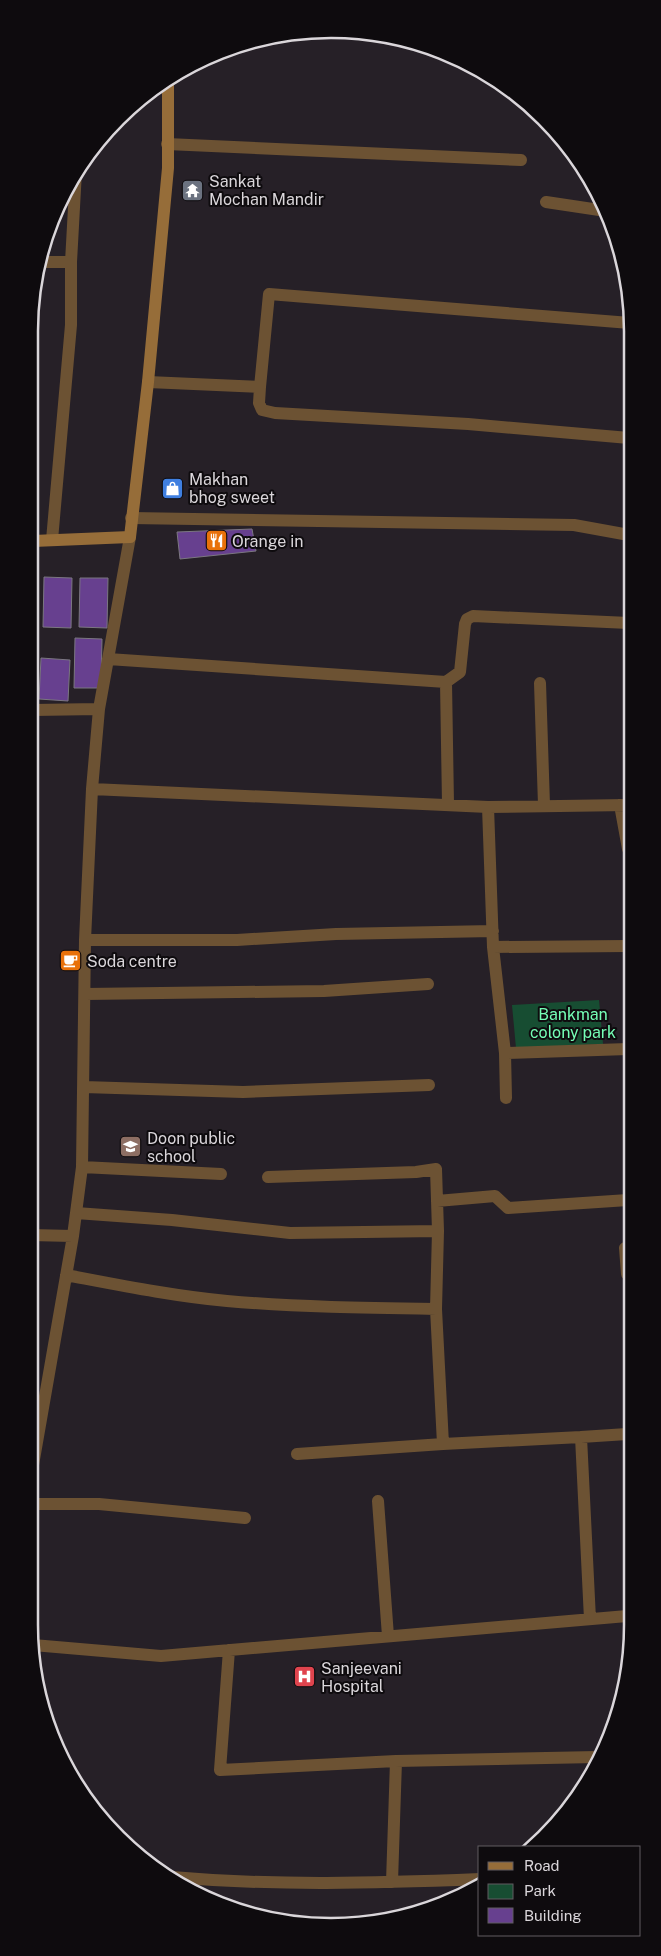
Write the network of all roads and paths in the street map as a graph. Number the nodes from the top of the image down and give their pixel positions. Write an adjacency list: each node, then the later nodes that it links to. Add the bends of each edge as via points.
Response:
1 (168, 87): 2 (street)
2 (167, 144): 3 (street); 10 (street, via 168,168)
3 (521, 160)
4 (75, 188): 8 (street)
5 (546, 202): 6 (street)
6 (597, 210)
7 (45, 262): 8 (street)
8 (71, 262): 16 (street, via 72,325)
9 (624, 322): 11 (street, via 269,294)
10 (148, 382): 11 (street); 13 (street)
11 (260, 387): 12 (street, via 262,410 275,413 468,424)
12 (624, 438)
13 (132, 518): 14 (street, via 574,525); 15 (street)
14 (624, 534)
15 (130, 537): 16 (street); 19 (street)
16 (52, 540): 17 (street)
17 (38, 541)
18 (624, 623): 20 (street, via 473,616 465,624 460,672)
19 (108, 659): 20 (street); 23 (street)
20 (446, 682): 25 (street)
21 (540, 683): 27 (street)
22 (38, 710): 23 (street)
23 (98, 710): 24 (street)
24 (92, 789): 25 (street); 30 (street)
25 (448, 804): 28 (street)
26 (624, 805): 27 (street)
27 (544, 806): 28 (street)
28 (488, 807): 29 (street)
29 (493, 930): 30 (street, via 237,940); 32 (street)
30 (85, 940): 34 (street)
31 (624, 946): 32 (street)
32 (493, 947): 36 (street)
33 (428, 984): 34 (street, via 324,990)
34 (85, 994): 38 (street)
35 (624, 1049): 36 (street)
36 (505, 1053): 39 (street)
37 (429, 1085): 38 (street, via 243,1092)
38 (84, 1087): 40 (street)
39 (506, 1098)
40 (82, 1167): 41 (street); 45 (street)
41 (221, 1174)
42 (268, 1176): 44 (street, via 436,1169)
43 (624, 1200): 44 (street, via 508,1208 495,1196)
44 (437, 1202): 46 (street)
45 (76, 1213): 46 (street, via 290,1232); 48 (street)
46 (438, 1231): 50 (street)
47 (38, 1235): 48 (street)
48 (73, 1236): 49 (street)
49 (66, 1275): 50 (street, via 226,1301); 52 (street)
50 (436, 1309): 54 (street)
51 (624, 1434): 53 (street)
52 (38, 1436)
53 (581, 1437): 54 (street); 60 (street)
54 (443, 1444): 55 (street)
55 (297, 1454)
56 (378, 1501): 61 (street)
57 (38, 1504): 58 (street, via 99,1504)
58 (245, 1518)
59 (624, 1616): 60 (street)
60 (590, 1619): 61 (street)
61 (388, 1636): 63 (street)
62 (38, 1645): 63 (street, via 162,1656)
63 (229, 1650): 65 (street, via 220,1770)
64 (592, 1757): 65 (street)
65 (396, 1761): 68 (street)
66 (182, 1878): 68 (street)
67 (477, 1879): 68 (street)
68 (392, 1882)

